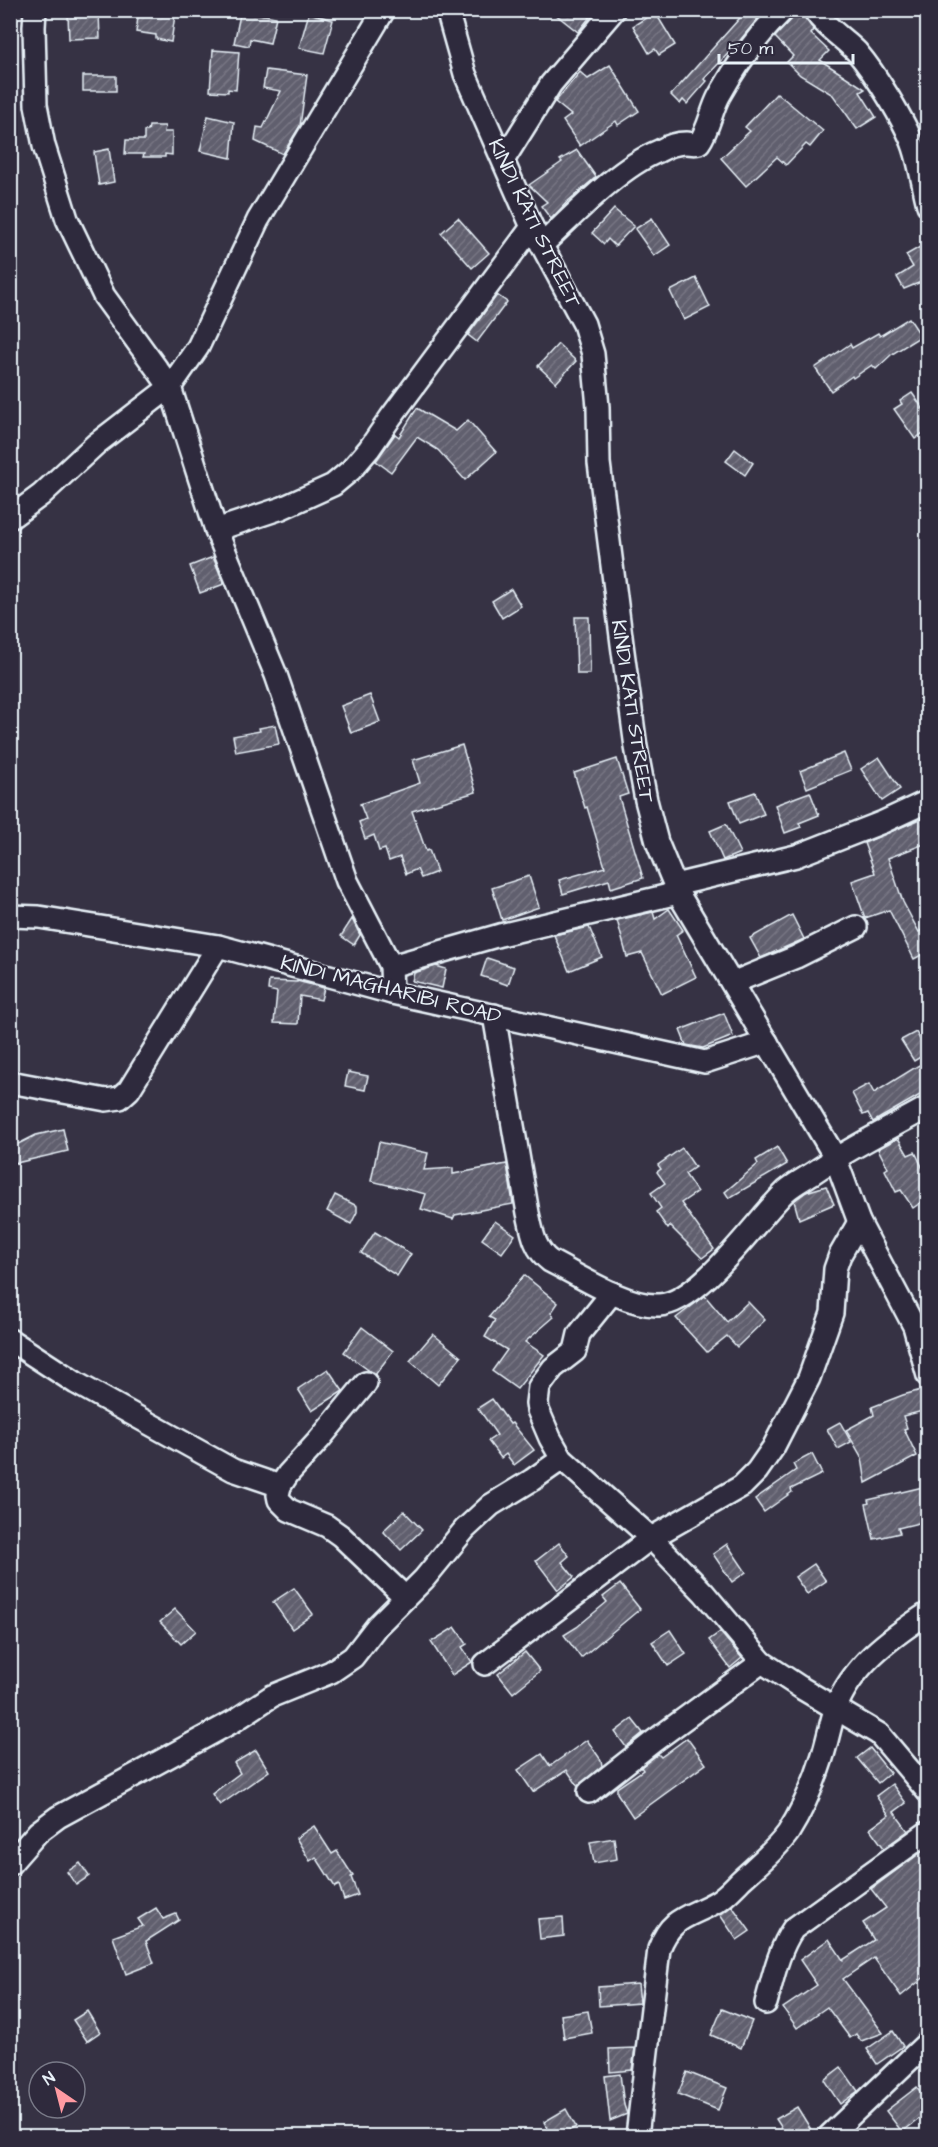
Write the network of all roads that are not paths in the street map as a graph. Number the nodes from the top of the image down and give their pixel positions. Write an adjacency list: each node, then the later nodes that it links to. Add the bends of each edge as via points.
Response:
1 (35, 10): 10 (street, via 36,105 44,146 67,219 104,296)
2 (384, 10): 10 (street, via 258,220 198,347)
3 (447, 10): 7 (street, KINDI KATI STREET, via 465,74)
4 (614, 10): 7 (street, via 551,84)
5 (783, 10): 9 (street, via 750,49 719,96 699,143 657,151)
6 (814, 10): 8 (street, via 870,69 903,124 915,149)
7 (504, 159): 9 (street, KINDI KATI STREET)
8 (927, 205)
9 (537, 236): 12 (street, via 351,470 333,485 282,508); 14 (street, KINDI KATI STREET, via 584,324 593,354 599,463 636,747 657,842)
10 (170, 387): 11 (street); 12 (street)
11 (10, 518)
12 (216, 530): 18 (street, via 276,675 347,881)
13 (927, 801): 14 (street, via 796,856)
14 (677, 889): 18 (street); 19 (street, KINDI KATI STREET)
15 (10, 916): 17 (street, KINDI MAGHARIBI ROAD, via 39,917)
16 (856, 927): 19 (street)
17 (218, 946): 20 (street, KINDI MAGHARIBI ROAD); 23 (street, via 129,1090 120,1098 106,1100)
18 (391, 966): 20 (street)
19 (732, 983): 22 (street, KINDI KATI STREET)
20 (392, 993): 21 (street, KINDI MAGHARIBI ROAD)
21 (495, 1015): 22 (street, KINDI MAGHARIBI ROAD, via 705,1062); 27 (street, via 536,1244 550,1261)
22 (767, 1042): 25 (street, KINDI KATI STREET)
23 (10, 1082)
24 (927, 1107): 25 (street)
25 (835, 1157): 26 (street, KINDI KATI STREET); 27 (street, via 787,1190 723,1262 678,1300 660,1305)
26 (859, 1222): 29 (street, KINDI KATI STREET, via 914,1326); 33 (street, via 835,1269 832,1313 809,1378 773,1448 742,1486)
27 (612, 1293): 31 (street, via 579,1334 574,1351 553,1368 539,1387 538,1410)
28 (10, 1340): 32 (street, via 76,1383 233,1470)
29 (927, 1376)
30 (366, 1383): 32 (street)
31 (562, 1459): 33 (street); 34 (street, via 491,1505)
32 (280, 1486): 34 (street, via 279,1500 283,1505 341,1536)
33 (651, 1538): 36 (street); 37 (street)
34 (405, 1597): 42 (street, via 353,1657 332,1672 272,1696 234,1721 58,1817 38,1832)
35 (927, 1613): 38 (street, via 879,1647 859,1669)
36 (762, 1662): 38 (street); 39 (street)
37 (485, 1664)
38 (836, 1709): 40 (street, via 879,1734); 45 (street, via 822,1759 788,1833 722,1898 684,1916 663,1937)
39 (589, 1792)
40 (927, 1792)
41 (927, 1832): 43 (street, via 794,1929 786,1940)
42 (10, 1864)
43 (766, 2003)
44 (927, 2042): 46 (street)
45 (637, 2136)
46 (829, 2136)

